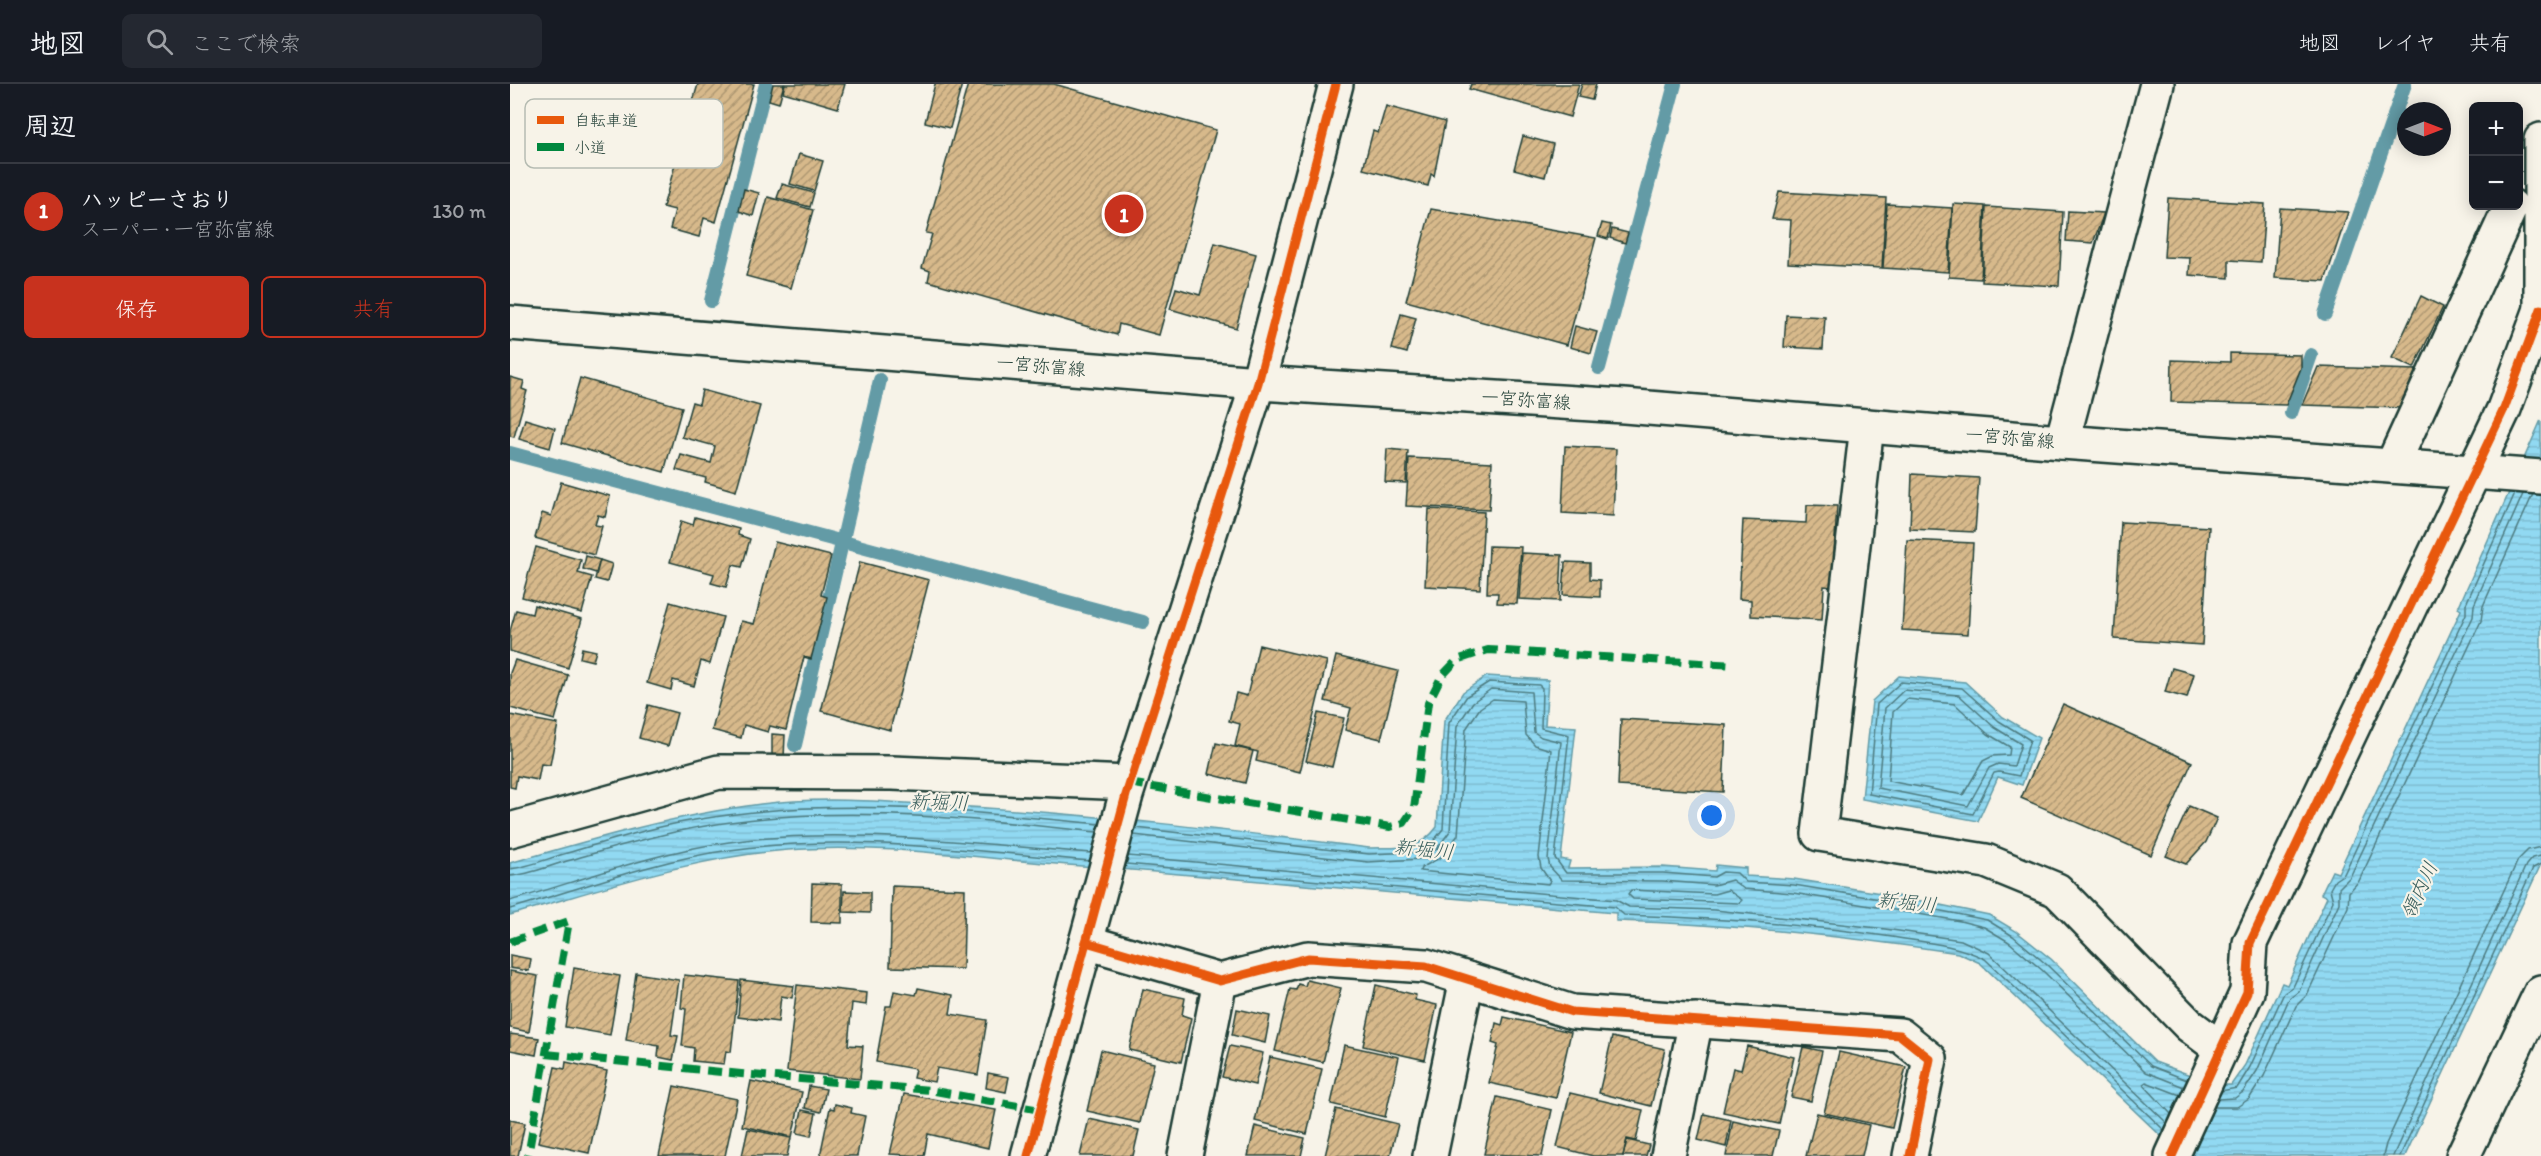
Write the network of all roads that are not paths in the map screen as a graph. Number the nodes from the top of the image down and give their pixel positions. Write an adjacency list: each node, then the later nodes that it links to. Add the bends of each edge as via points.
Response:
1 (1336, 84): 8 (street)
2 (2157, 84): 10 (street)
3 (2541, 140): 4 (street); 6 (street)
4 (2523, 178)
5 (2509, 210): 11 (street)
6 (2541, 309): 12 (street)
7 (510, 324): 8 (street, 一宮弥富線)
8 (1257, 383): 9 (street, 一宮弥富線); 14 (street)
9 (1867, 426): 10 (street, 一宮弥富線); 21 (street, via 1819,834 1986,861 2057,890)
10 (2062, 442): 11 (street, 一宮弥富線)
11 (2392, 466): 12 (street, 一宮弥富線)
12 (2479, 472): 13 (street, 一宮弥富線); 21 (street, via 2250,944 2247,992)
13 (2541, 477)
14 (1128, 789): 15 (street, via 892,773 719,772); 16 (street)
15 (510, 830)
16 (1086, 942): 18 (street); 22 (street)
17 (1467, 979): 18 (street, via 1426,966 1308,958); 20 (street, via 1572,1012); 24 (street)
18 (1220, 981): 23 (street)
19 (2541, 992): 28 (street)
20 (1696, 1020): 25 (street); 26 (street, via 1900,1035 1930,1059)
21 (2218, 1055): 27 (street)
22 (1028, 1156)
23 (1185, 1156)
24 (1430, 1156)
25 (1668, 1156)
26 (1910, 1156)
27 (2172, 1156)
28 (2463, 1156)

